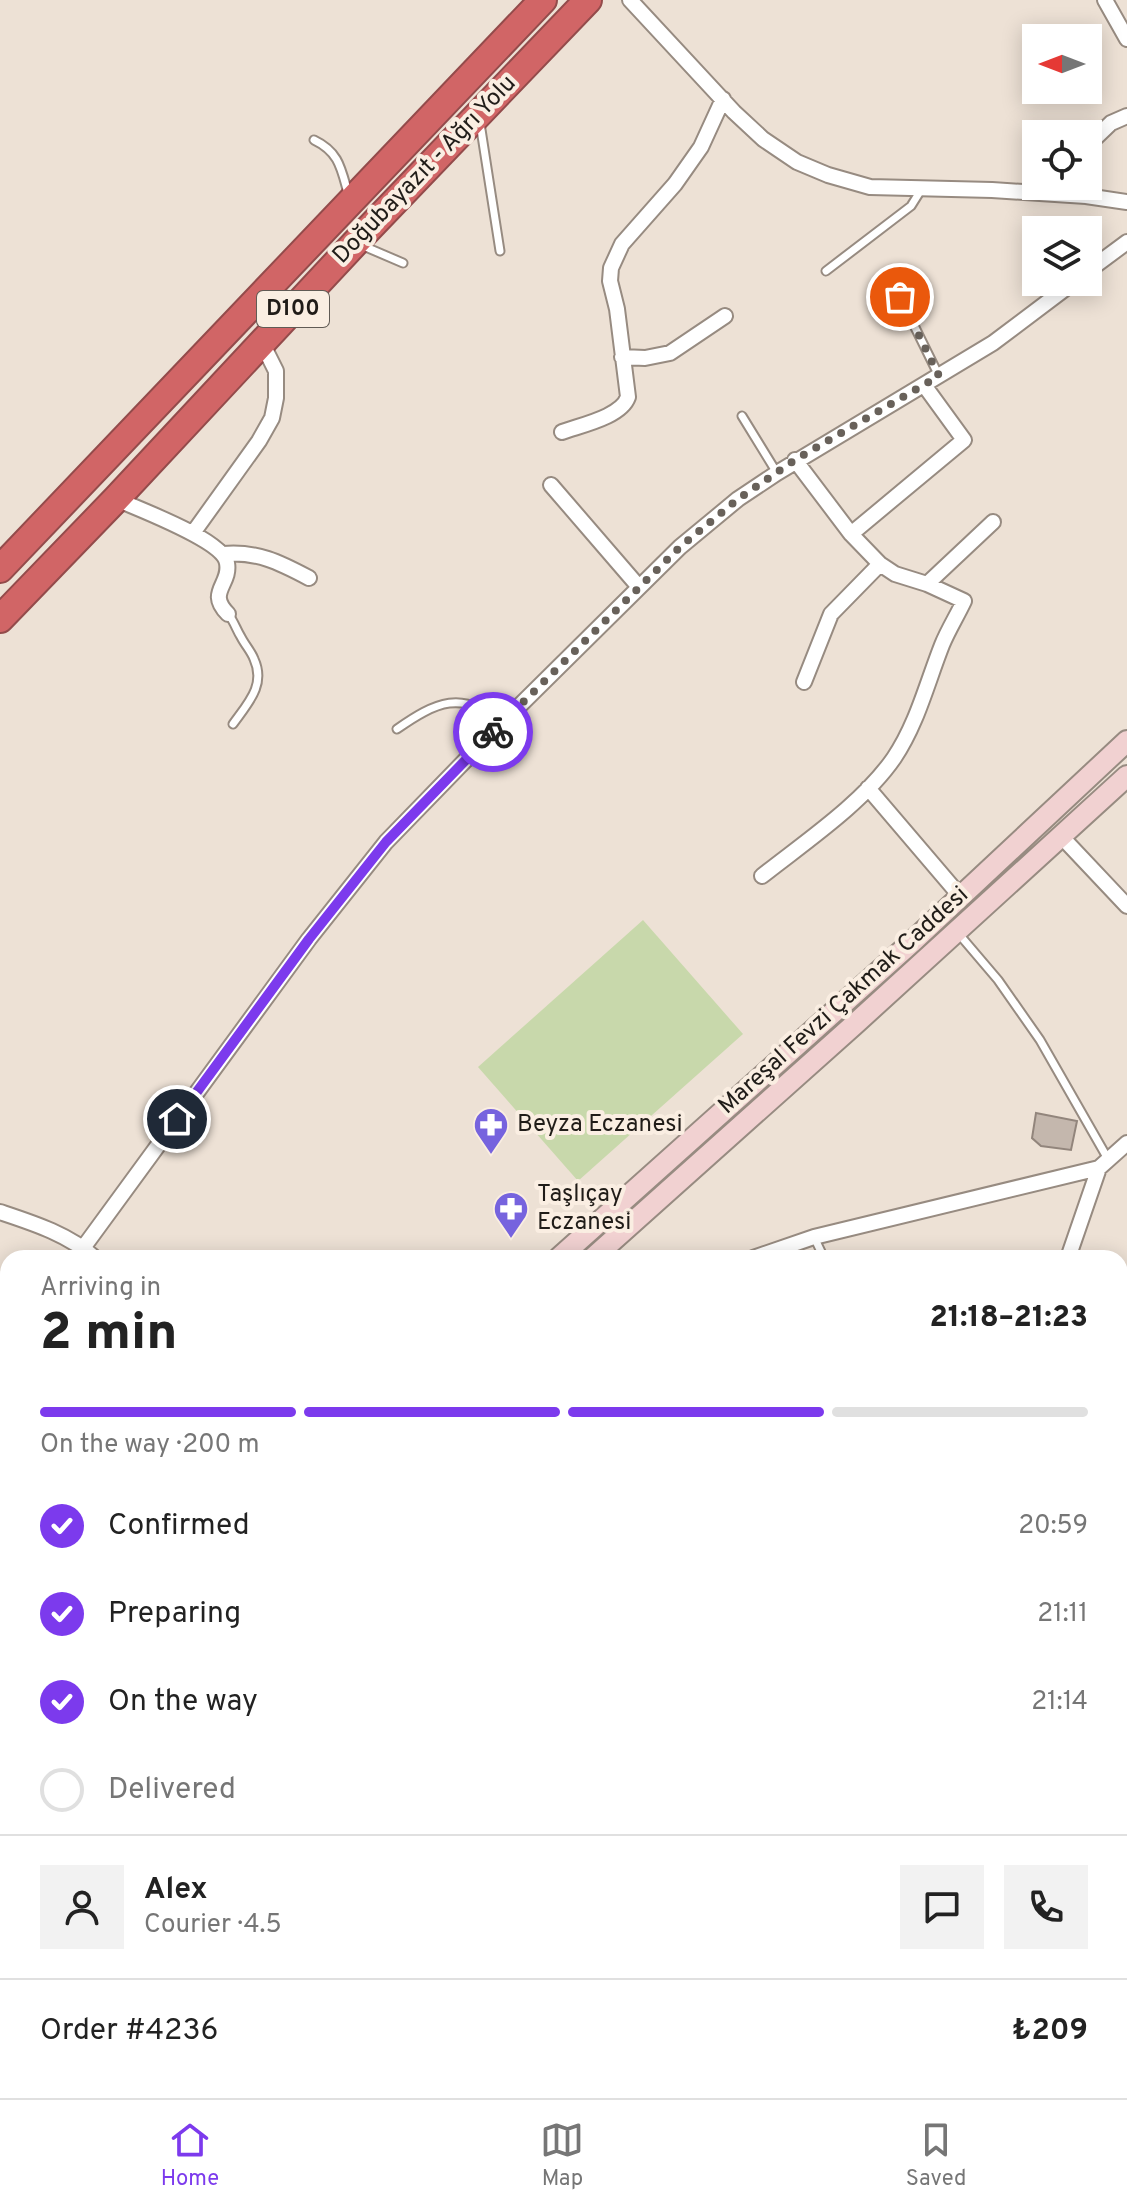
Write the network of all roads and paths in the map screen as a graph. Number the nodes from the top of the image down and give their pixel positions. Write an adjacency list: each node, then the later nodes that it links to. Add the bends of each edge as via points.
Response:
1 (543, 0): 15 (highway, Doğubayazıt - Ağrı Yolu / D100)
2 (588, 0): 7 (highway, Doğubayazıt - Ağrı Yolu / D100)
3 (630, 0): 6 (street)
4 (1105, 0): 5 (street)
5 (1127, 39)
6 (723, 99): 11 (street, via 763,139 797,162 870,187); 26 (street, via 701,147 622,244 611,268)
7 (478, 113): 16 (highway, Doğubayazıt - Ağrı Yolu / D100); 18 (lane)
8 (1127, 116): 9 (street)
9 (1102, 132)
10 (314, 140): 15 (lane, via 336,156)
11 (922, 189): 12 (street); 21 (lane, via 911,206)
12 (1022, 190)
13 (1102, 197): 14 (street)
14 (1127, 202)
15 (351, 203): 40 (highway, Doğubayazıt - Ağrı Yolu / D100)
16 (356, 242): 20 (lane); 25 (highway, Doğubayazıt - Ağrı Yolu / D100)
17 (1127, 242): 19 (street)
18 (500, 251)
19 (1102, 261)
20 (403, 263)
21 (826, 271)
22 (1055, 296): 27 (street)
23 (900, 297): 27 (lane)
24 (725, 316): 26 (street, via 670,353)
25 (262, 343): 34 (highway, Doğubayazıt - Ağrı Yolu / D100); 36 (street, via 276,371 272,418)
26 (622, 357): 30 (street, via 625,405)
27 (939, 376): 28 (street)
28 (924, 385): 31 (street); 37 (street, via 964,440)
29 (742, 416): 32 (lane)
30 (562, 432)
31 (795, 460): 32 (street); 37 (street)
32 (777, 473): 43 (street, via 738,499)
33 (551, 485): 43 (street)
34 (116, 499): 36 (street); 45 (highway, Doğubayazıt - Ağrı Yolu / D100)
35 (993, 522): 42 (street)
36 (193, 533): 38 (street)
37 (851, 534): 39 (street)
38 (223, 554): 41 (street, via 276,560); 44 (street, via 227,568 218,601)
39 (880, 564): 42 (street); 46 (street, via 831,614)
40 (0, 569)
41 (309, 578)
42 (927, 584): 52 (street, via 964,601 915,718 895,756)
43 (639, 587): 48 (street)
44 (228, 614): 47 (lane, via 255,661 259,682)
45 (0, 619)
46 (804, 682)
47 (233, 724)
48 (500, 726): 49 (lane, via 479,708 445,703); 62 (street, via 386,842)
49 (397, 729)
50 (1127, 741): 55 (street, Mareşal Fevzi Çakmak Caddesi)
51 (1127, 776): 53 (street, Mareşal Fevzi Çakmak Caddesi)
52 (868, 788): 54 (street); 55 (street)
53 (1060, 835): 56 (street); 57 (street, Mareşal Fevzi Çakmak Caddesi)
54 (762, 876)
55 (961, 897): 64 (street, Mareşal Fevzi Çakmak Caddesi)
56 (1127, 906)
57 (956, 932): 59 (lane, via 1040,1040); 65 (street, Mareşal Fevzi Çakmak Caddesi)
58 (1127, 1143): 59 (street)
59 (1104, 1164): 61 (street); 68 (street)
60 (0, 1212): 62 (street)
61 (814, 1237): 66 (street); 67 (lane)
62 (83, 1248): 63 (street)
63 (85, 1250)
64 (568, 1250)
65 (602, 1250)
66 (776, 1250)
67 (820, 1250)
68 (1071, 1250)

